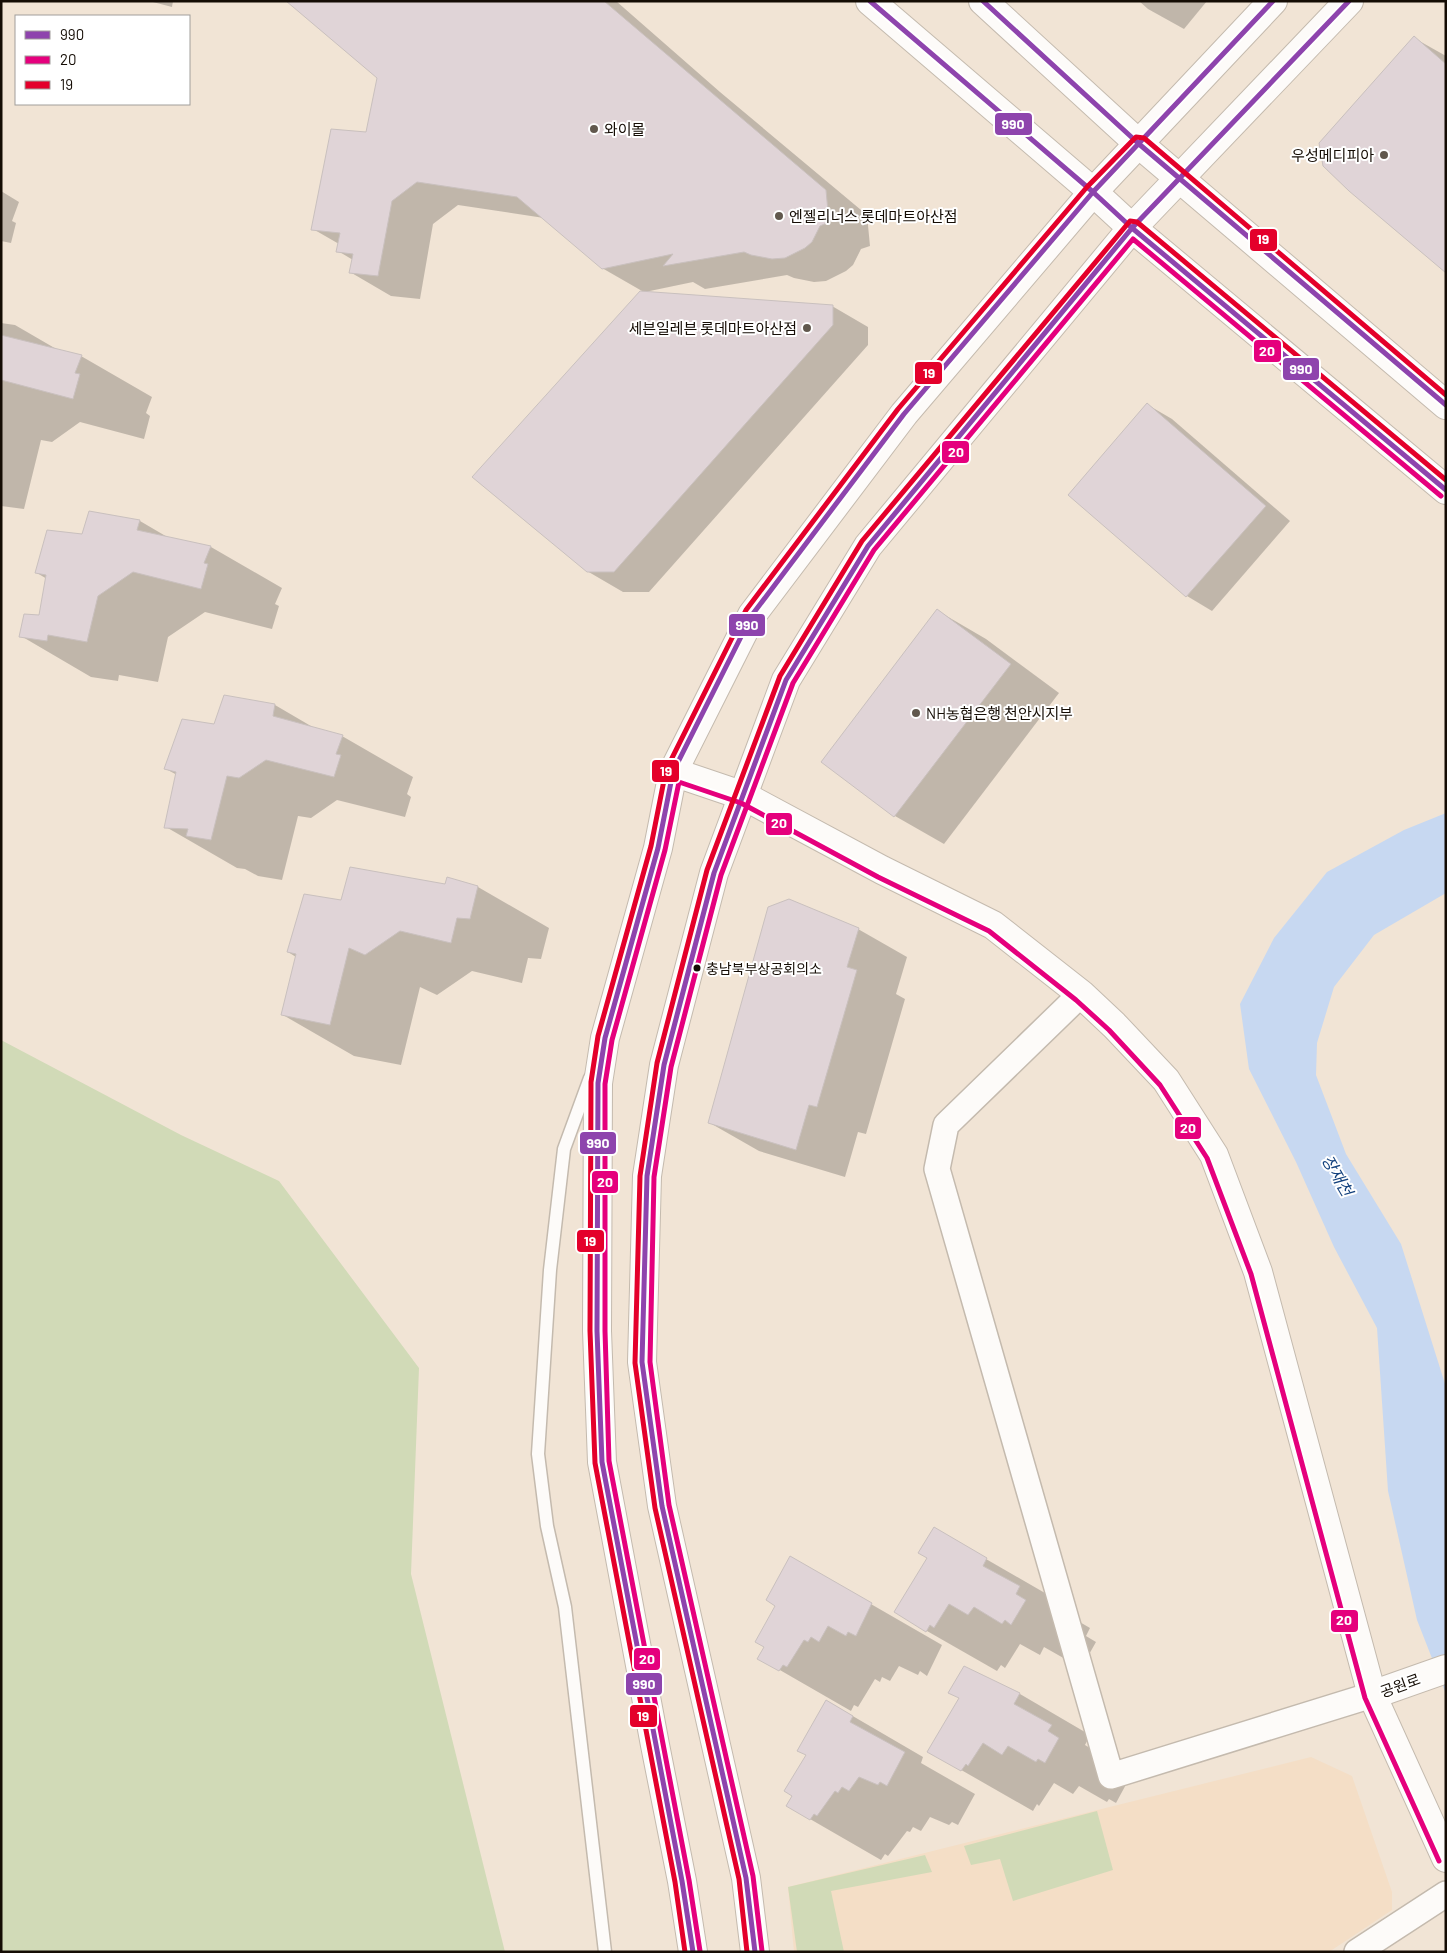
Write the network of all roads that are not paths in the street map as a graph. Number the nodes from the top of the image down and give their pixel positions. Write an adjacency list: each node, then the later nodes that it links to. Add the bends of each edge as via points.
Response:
1 (870, 1): 7 (main road)
2 (983, 1): 5 (main road)
3 (1273, 1): 5 (main road)
4 (1349, 1): 6 (main road)
5 (1139, 144): 6 (main road); 7 (main road)
6 (1179, 178): 8 (main road); 9 (main road)
7 (1093, 192): 8 (main road); 11 (main road, via 904,414 752,615)
8 (1132, 228): 10 (main road); 12 (main road, via 868,546 786,680)
9 (1446, 405)
10 (1446, 490)
11 (672, 772): 12 (main road); 14 (main road, via 658,848)
12 (744, 796): 13 (main road, via 993,926); 21 (main road, via 714,873 664,1065 647,1176 642,1362 662,1506 746,1878)
13 (1081, 994): 16 (main road, via 1166,1080 1214,1155 1258,1272); 16 (street, via 946,1125 937,1169 1111,1776)
14 (605, 1038): 19 (lane, via 564,1148 550,1270 538,1454 547,1526 564,1607); 20 (main road, via 598,1082 597,1331 602,1462 682,1881)
15 (1437, 1672): 16 (main road, 공원로)
16 (1372, 1695): 17 (main road)
17 (1446, 1858)
18 (1446, 1894): 22 (street)
19 (605, 1952)
20 (692, 1952)
21 (755, 1952)
22 (1357, 1952)

